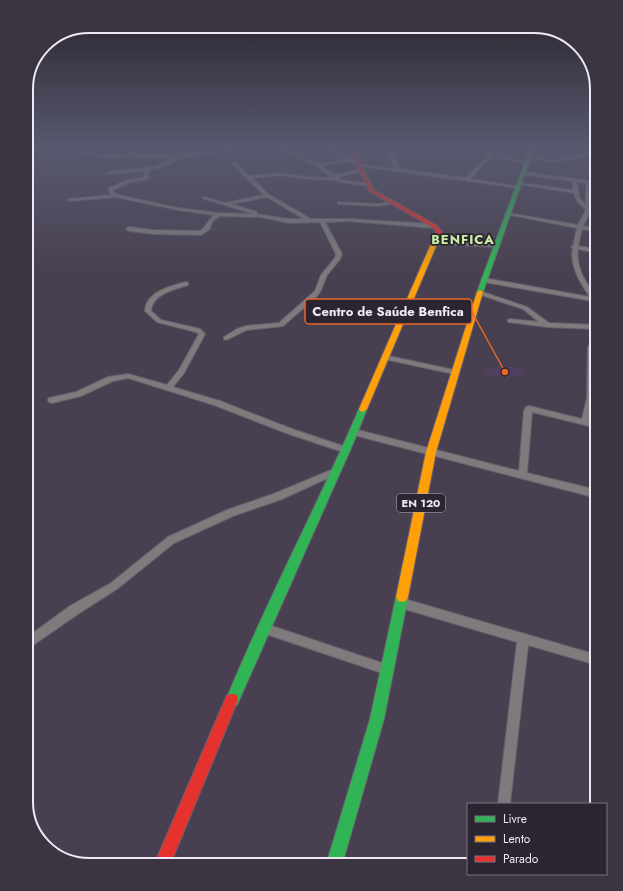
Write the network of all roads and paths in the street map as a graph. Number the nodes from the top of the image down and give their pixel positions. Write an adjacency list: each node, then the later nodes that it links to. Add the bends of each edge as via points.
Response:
1 (111, 190): 8 (street)
2 (261, 190): 9 (street)
3 (371, 190): 13 (street)
4 (518, 190): 17 (street, EN 120)
5 (556, 190): 7 (street)
6 (588, 190): 15 (street)
7 (575, 192): 15 (street, via 578,202)
8 (116, 196): 11 (street); 16 (street)
9 (267, 196): 14 (street); 19 (street)
10 (204, 198): 14 (street)
11 (69, 200)
12 (340, 203): 13 (street)
13 (392, 203): 21 (street)
14 (226, 204): 18 (street)
15 (588, 210): 22 (street)
16 (218, 214): 18 (street); 23 (street, via 201,233)
17 (508, 214): 22 (street); 26 (street, EN 120)
18 (261, 216): 19 (street, via 289,221)
19 (309, 220): 20 (street)
20 (321, 220): 21 (street); 37 (street, via 339,254 324,276 318,291 281,325 239,329)
21 (434, 226): 25 (street, via 439,232)
22 (580, 227): 24 (street); 27 (street)
23 (129, 229)
24 (590, 229)
25 (434, 243): 26 (street); 38 (street)
26 (497, 245): 29 (street, EN 120)
27 (574, 247): 28 (street); 32 (street, via 580,280)
28 (590, 250)
29 (484, 280): 31 (street, EN 120); 33 (street)
30 (186, 284): 40 (street, via 175,286 160,294 147,307 159,321 198,330 202,334 182,371)
31 (480, 293): 35 (street, via 525,308); 39 (street, EN 120)
32 (590, 293)
33 (590, 300)
34 (510, 321): 35 (street)
35 (548, 325): 36 (street)
36 (590, 327)
37 (226, 338)
38 (384, 357): 39 (street); 45 (street)
39 (454, 372): 47 (street, EN 120)
40 (169, 387): 41 (street, via 120,376 78,394); 46 (street)
41 (52, 400)
42 (590, 409): 43 (street)
43 (585, 422): 44 (street); 49 (street, via 530,409)
44 (590, 423)
45 (354, 432): 46 (street); 47 (street)
46 (346, 450): 48 (street)
47 (431, 452): 49 (street); 51 (street, EN 120)
48 (336, 471): 52 (street); 54 (street, via 279,496 230,513 171,540 114,586 74,610)
49 (523, 476): 50 (street)
50 (590, 492)
51 (401, 603): 53 (street); 56 (street, EN 120)
52 (263, 628): 56 (street); 58 (street)
53 (523, 638): 55 (street); 57 (street)
54 (33, 640)
55 (590, 658)
56 (388, 670): 59 (street, EN 120, via 377,719)
57 (504, 803)
58 (165, 858)
59 (336, 858)

